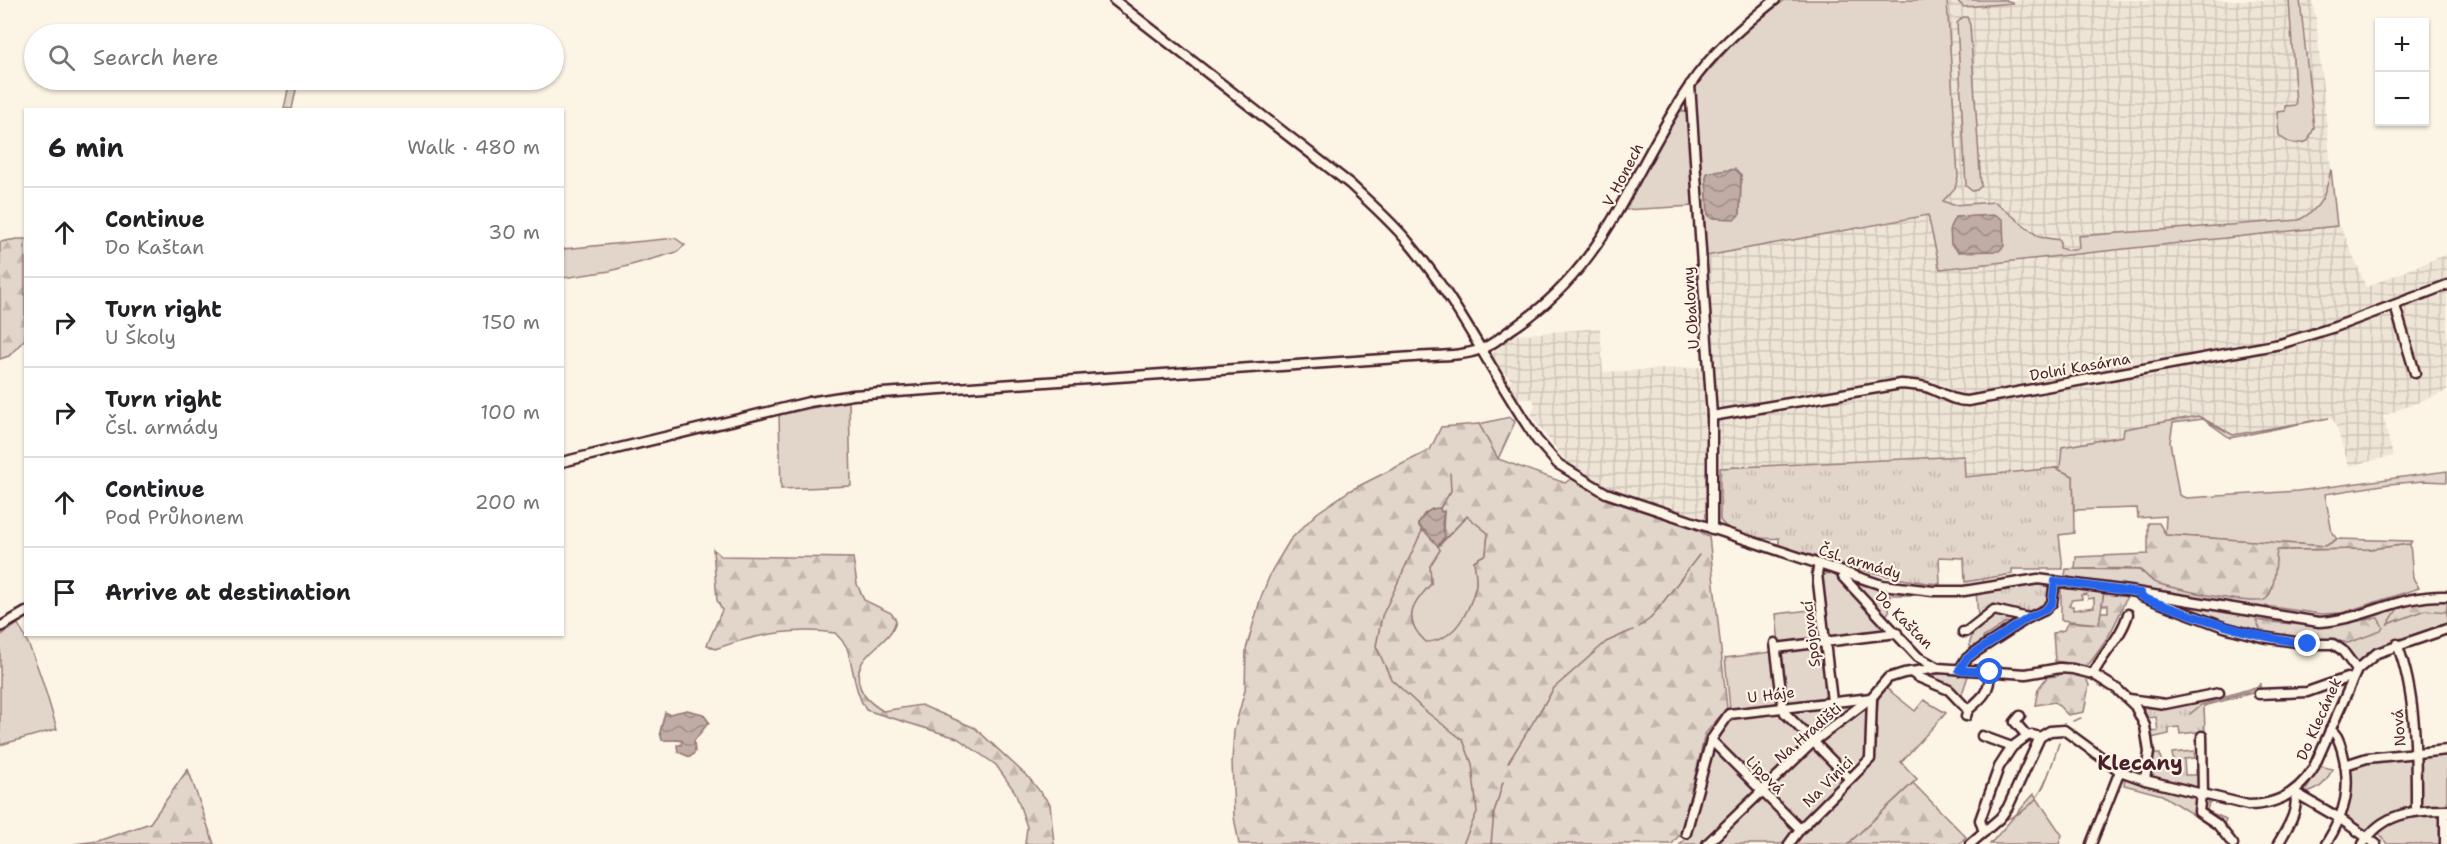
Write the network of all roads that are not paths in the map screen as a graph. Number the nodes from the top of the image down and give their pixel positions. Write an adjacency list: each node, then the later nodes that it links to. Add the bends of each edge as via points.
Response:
1 (1114, 0): 6 (street, Čsl. armády, via 1350,184 1381,213 1421,258)
2 (1775, 0): 3 (street, V Honech, via 1725,44)
3 (1690, 85): 6 (street, V Honech, via 1588,259 1545,305); 8 (street, U Obalovny)
4 (2447, 285): 5 (street, Dolní Kasárna)
5 (2396, 306): 7 (street); 8 (street, Dolní Kasárna, via 2280,344 1968,401 1947,398 1929,388 1901,384)
6 (1481, 349): 9 (street, via 1413,357 852,395); 10 (street, Čsl. armády, via 1529,427 1558,464 1606,493)
7 (2415, 374)
8 (1712, 416): 10 (street, U Obalovny)
9 (564, 462)
10 (1712, 529): 11 (street, Čsl. armády)
11 (1819, 564): 12 (street, Čsl. armády); 23 (street, Spojovací)
12 (1844, 572): 13 (street, Čsl. armády, via 1882,585 1933,591 1964,591 2024,580); 22 (street, Do Kaštan, via 1843,577)
13 (2055, 581): 14 (street, Čsl. armády); 18 (street, via 2052,604)
14 (2141, 593): 15 (street, Čsl. armády, via 2319,622 2340,621 2417,596); 27 (street, via 2144,598 2224,627 2262,637 2333,644)
15 (2447, 596)
16 (24, 613): 19 (street)
17 (2128, 614): 30 (street)
18 (2028, 618): 21 (street, via 1994,610); 26 (street, via 1966,659)
19 (0, 627)
20 (2447, 629): 24 (street, Do Klecánek)
21 (1963, 632)
22 (1897, 633): 23 (street); 25 (street, Do Kaštan, via 1918,657)
23 (1825, 642): 36 (street, Spojovací); 37 (street, via 1775,646)
24 (2397, 644): 27 (street, Do Klecánek, via 2377,653); 48 (street, Nová, via 2408,676)
25 (1938, 668): 26 (street, Do Kaštan); 28 (street, Na Hradišti)
26 (1959, 670): 29 (street, Do Kaštan)
27 (2357, 670): 31 (street, Do Klecánek)
28 (1911, 672): 29 (street, via 1949,690 1967,713 1988,690); 34 (street, Na Hradišti, via 1888,678)
29 (1990, 672): 30 (street, Do Kaštan, via 2026,674 2066,668)
30 (2093, 674): 35 (street)
31 (2352, 679): 33 (street, via 2307,692); 39 (street, Do Klecánek)
32 (2219, 693): 35 (street, via 2165,704)
33 (2259, 694)
34 (1872, 698): 36 (street, U Háje); 45 (street, Na Hradišti); 51 (street, Na Vinici, via 1870,759)
35 (2128, 699): 52 (street, via 2143,720 2147,735)
36 (1832, 701): 37 (street, U Háje)
37 (1783, 707): 44 (street, U Háje, via 1729,714); 45 (street)
38 (2020, 716): 41 (street, via 2014,722)
39 (2330, 730): 49 (street, via 2336,734); 55 (street, Do Klecánek, via 2313,769)
40 (1982, 736): 46 (street)
41 (2027, 736): 43 (street); 46 (street)
42 (2202, 736): 54 (street)
43 (2040, 737): 50 (street, Do Klecánek, via 2050,730 2064,730); 60 (street, via 2008,807)
44 (1711, 740): 53 (street, Lipová); 61 (street, U Háje)
45 (1813, 742): 51 (street); 53 (street, Na Hradišti)
46 (2012, 747): 60 (street, via 1999,767 1980,820)
47 (2447, 750): 48 (street)
48 (2415, 752): 49 (street); 56 (street, Nová)
49 (2346, 765): 58 (street, via 2346,803)
50 (2120, 771): 52 (street, Do Klecánek); 66 (street)
51 (1850, 779): 59 (street, Na Vinici)
52 (2145, 780): 54 (street, Do Klecánek)
53 (1762, 792): 59 (street, Lipová); 63 (street, Na Hradišti)
54 (2203, 792): 55 (street, Do Klecánek, via 2238,804 2256,805 2283,799); 67 (street, via 2199,812 2217,824)
55 (2294, 792): 58 (street); 68 (street, via 2295,808)
56 (2416, 810): 57 (street); 62 (street, via 2372,830)
57 (2446, 810): 71 (street)
58 (2339, 818): 62 (street); 69 (street)
59 (1800, 829): 64 (street, Na Vinici)
60 (1984, 832): 65 (street)
61 (1686, 833)
62 (2365, 840): 70 (street)
63 (1707, 844)
64 (1789, 844)
65 (1970, 844)
66 (2091, 844)
67 (2233, 844)
68 (2278, 844)
69 (2326, 844)
70 (2376, 844)
71 (2445, 844)

